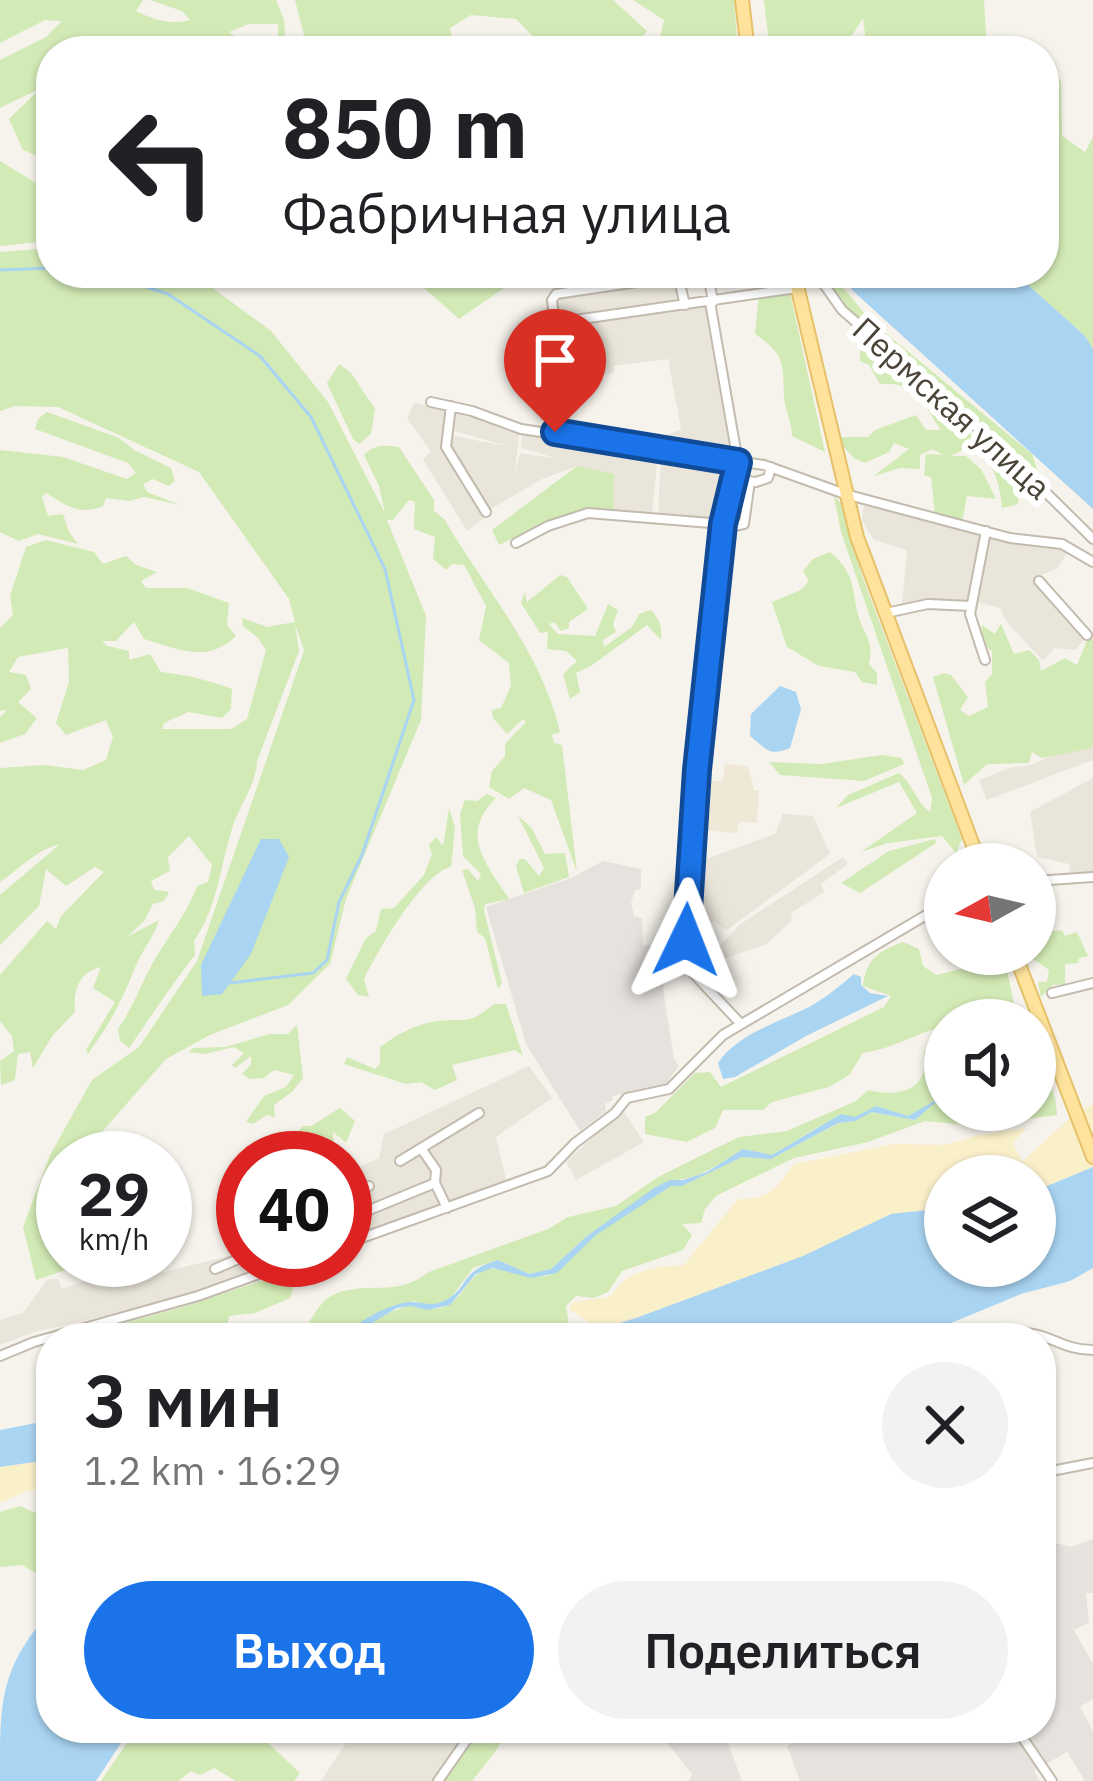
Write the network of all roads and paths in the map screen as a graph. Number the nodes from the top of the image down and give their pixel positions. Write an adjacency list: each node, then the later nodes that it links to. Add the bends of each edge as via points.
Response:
1 (742, 0): 2 (main road)
2 (746, 36)
3 (603, 288): 9 (street, via 553,296 557,321)
4 (681, 288): 9 (street)
5 (710, 288): 8 (street)
6 (797, 288): 8 (street); 16 (main road)
7 (826, 288): 20 (street, Пермская улица)
8 (711, 302): 9 (street); 12 (street)
9 (685, 305)
10 (431, 402): 11 (street)
11 (451, 406): 12 (street, via 521,429); 17 (street, via 446,444)
12 (738, 462): 13 (street); 14 (street)
13 (771, 467): 15 (street, via 766,480); 16 (street)
14 (733, 478): 15 (street); 18 (street)
15 (750, 482): 18 (street, via 744,523)
16 (845, 494): 19 (street); 25 (main road)
17 (486, 512)
18 (723, 526): 21 (street, via 588,513); 35 (street, via 686,935 693,973)
19 (986, 532): 22 (street, via 1062,544); 24 (street)
20 (1093, 538)
21 (516, 543)
22 (1093, 562)
23 (1039, 581): 26 (street)
24 (972, 605): 25 (street); 27 (street)
25 (884, 614): 28 (main road)
26 (1087, 635)
27 (985, 660)
28 (972, 843)
29 (1093, 877): 30 (street)
30 (1056, 880)
31 (924, 916): 35 (street)
32 (1023, 975): 38 (main road)
33 (1093, 983): 34 (street)
34 (1052, 993)
35 (740, 1023): 41 (street, via 669,1089 624,1100 548,1171)
36 (479, 1113): 37 (street)
37 (423, 1150): 39 (street); 40 (street)
38 (1093, 1157)
39 (400, 1161)
40 (435, 1183): 41 (street); 42 (street)
41 (448, 1208): 43 (street)
42 (372, 1209)
43 (372, 1235)
44 (223, 1287): 45 (street)
45 (102, 1323)
46 (1056, 1340): 48 (street)
47 (36, 1341): 49 (street)
48 (1093, 1350)
49 (0, 1355)
50 (1093, 1463): 51 (street)
51 (1056, 1470)
52 (465, 1743): 54 (street)
53 (1026, 1743): 55 (street)
54 (438, 1781)
55 (1052, 1781)

